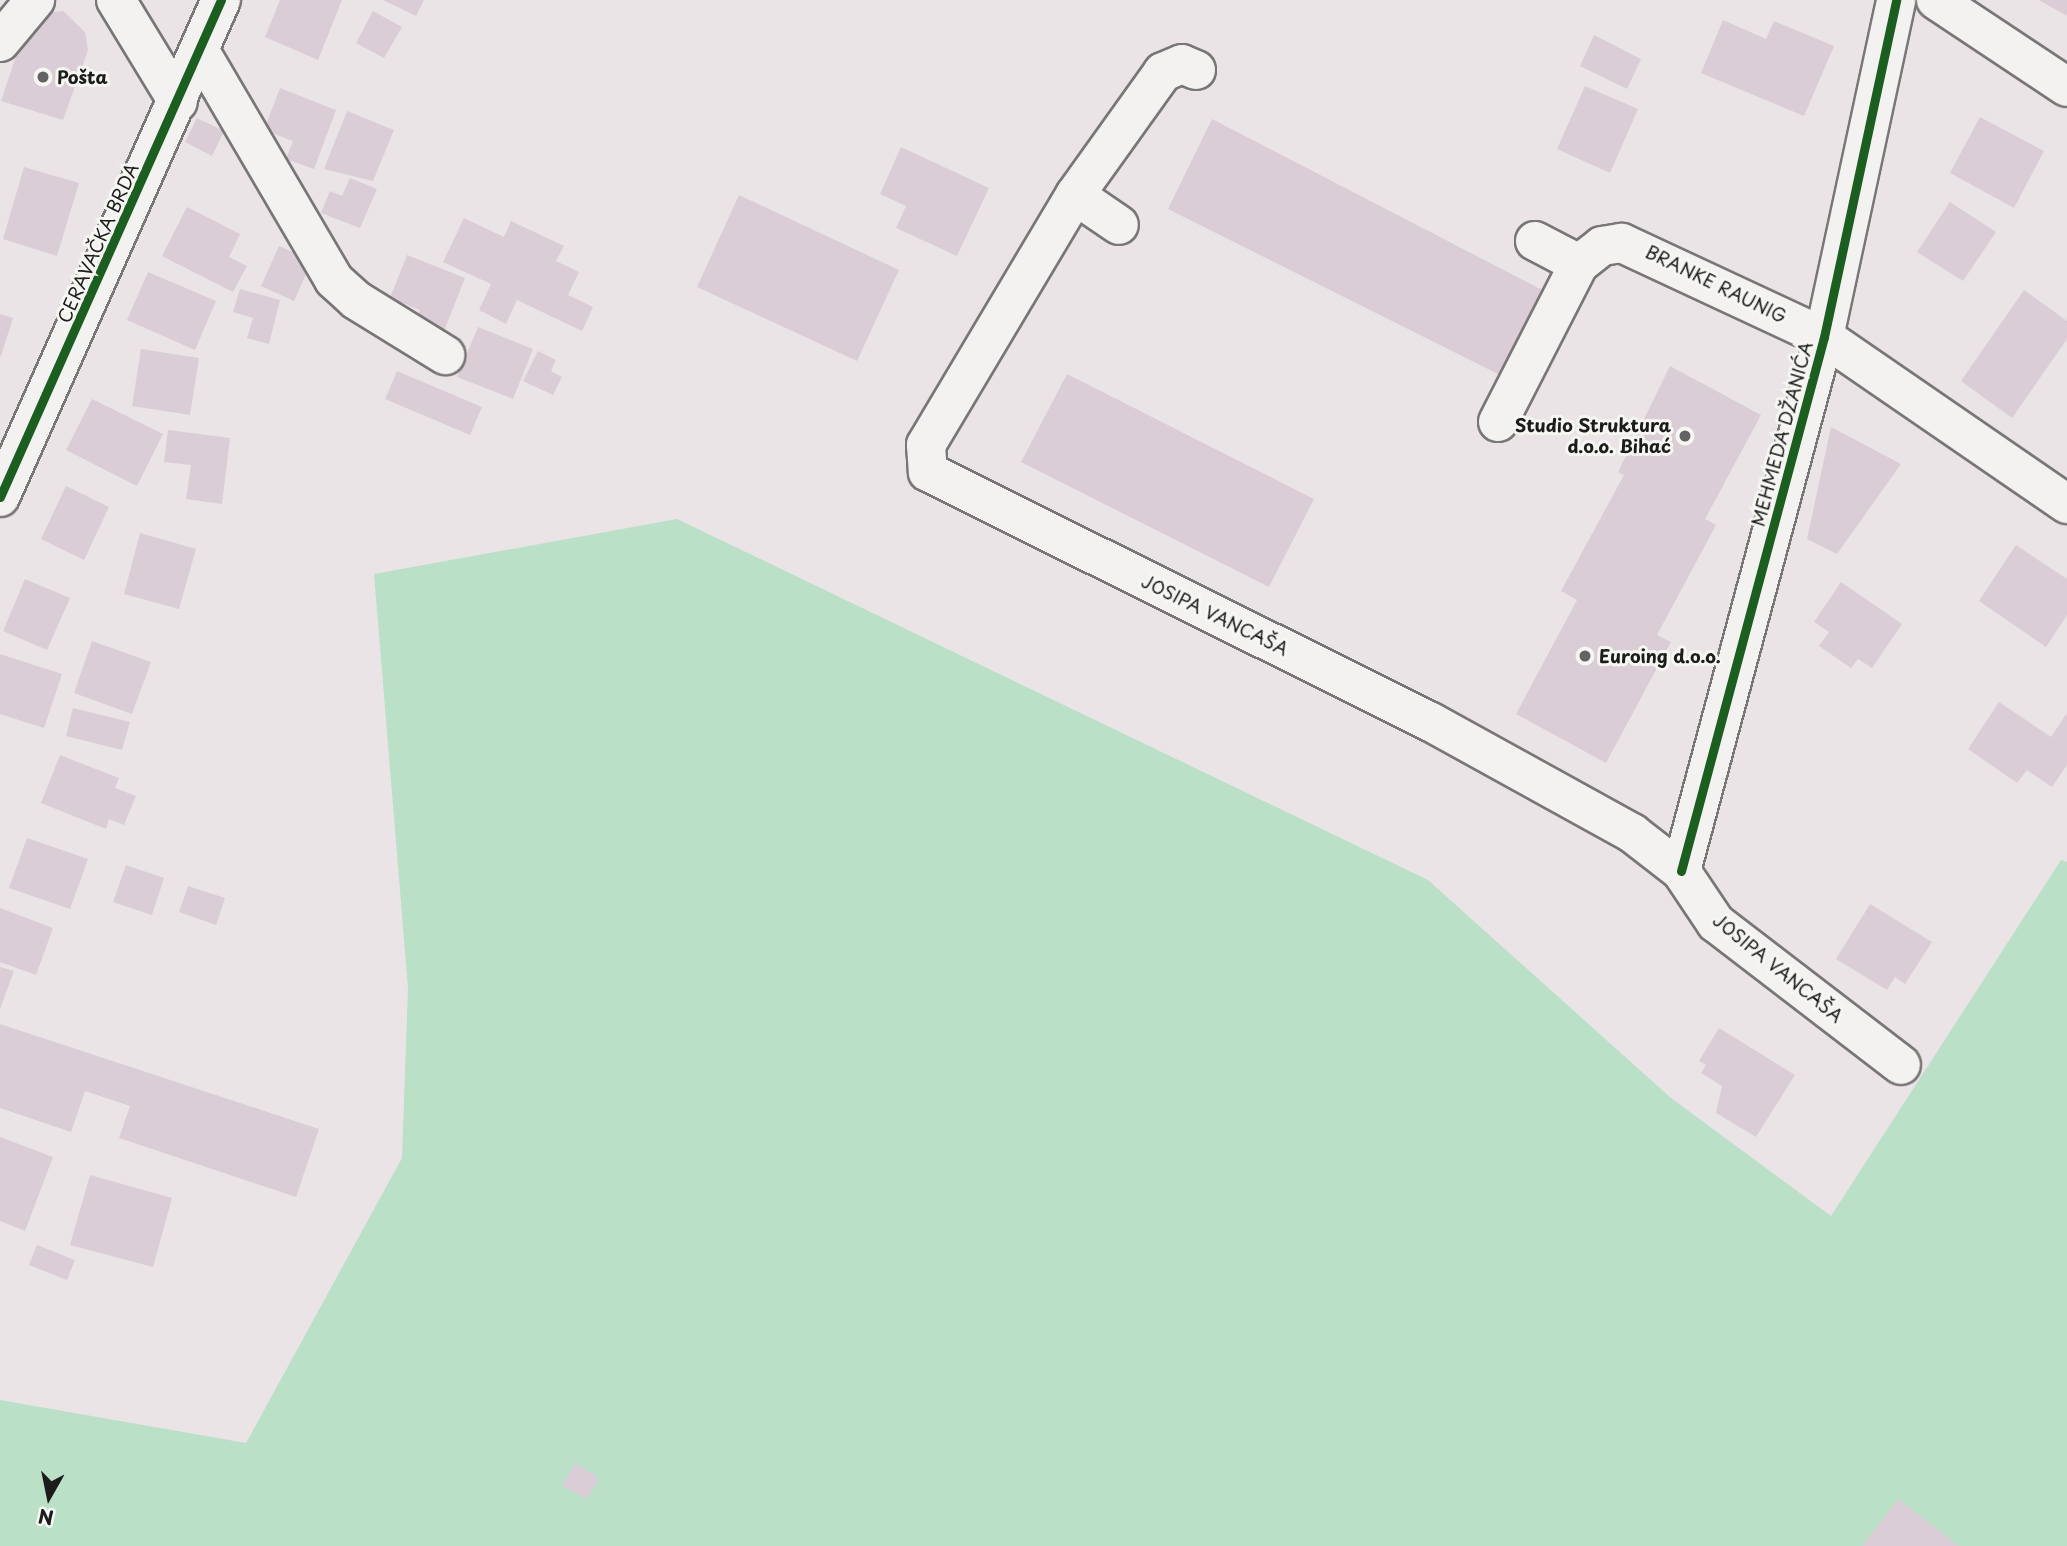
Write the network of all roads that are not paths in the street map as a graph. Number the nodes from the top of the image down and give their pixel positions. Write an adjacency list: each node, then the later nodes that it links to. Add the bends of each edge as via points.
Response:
1 (35, 0): 6 (street)
2 (116, 0): 10 (street)
3 (221, 0): 7 (street, CERAVAČKA BRDA)
4 (1896, 0): 15 (street, MEHMEDA DŽANIĆA)
5 (1936, 0): 9 (street)
6 (0, 43)
7 (201, 53): 10 (street, CERAVAČKA BRDA); 16 (street, via 334,280 356,300)
8 (1196, 70): 11 (street, JOSIPA VANCAŠA, via 1182,64 1163,72)
9 (2067, 87)
10 (178, 102): 18 (street, CERAVAČKA BRDA)
11 (1075, 195): 12 (street); 20 (street, JOSIPA VANCAŠA, via 926,445 928,472 1431,722 1632,833)
12 (1119, 225)
13 (1535, 241): 14 (street)
14 (1580, 264): 15 (street, BRANKE RAUNIG, via 1602,246 1642,247); 17 (street)
15 (1824, 337): 19 (street, BRANKE RAUNIG); 20 (street, MEHMEDA DŽANIĆA)
16 (446, 355)
17 (1498, 422)
18 (0, 497)
19 (2067, 504)
20 (1681, 871): 21 (street, JOSIPA VANCAŠA, via 1716,923)
21 (1901, 1065)

